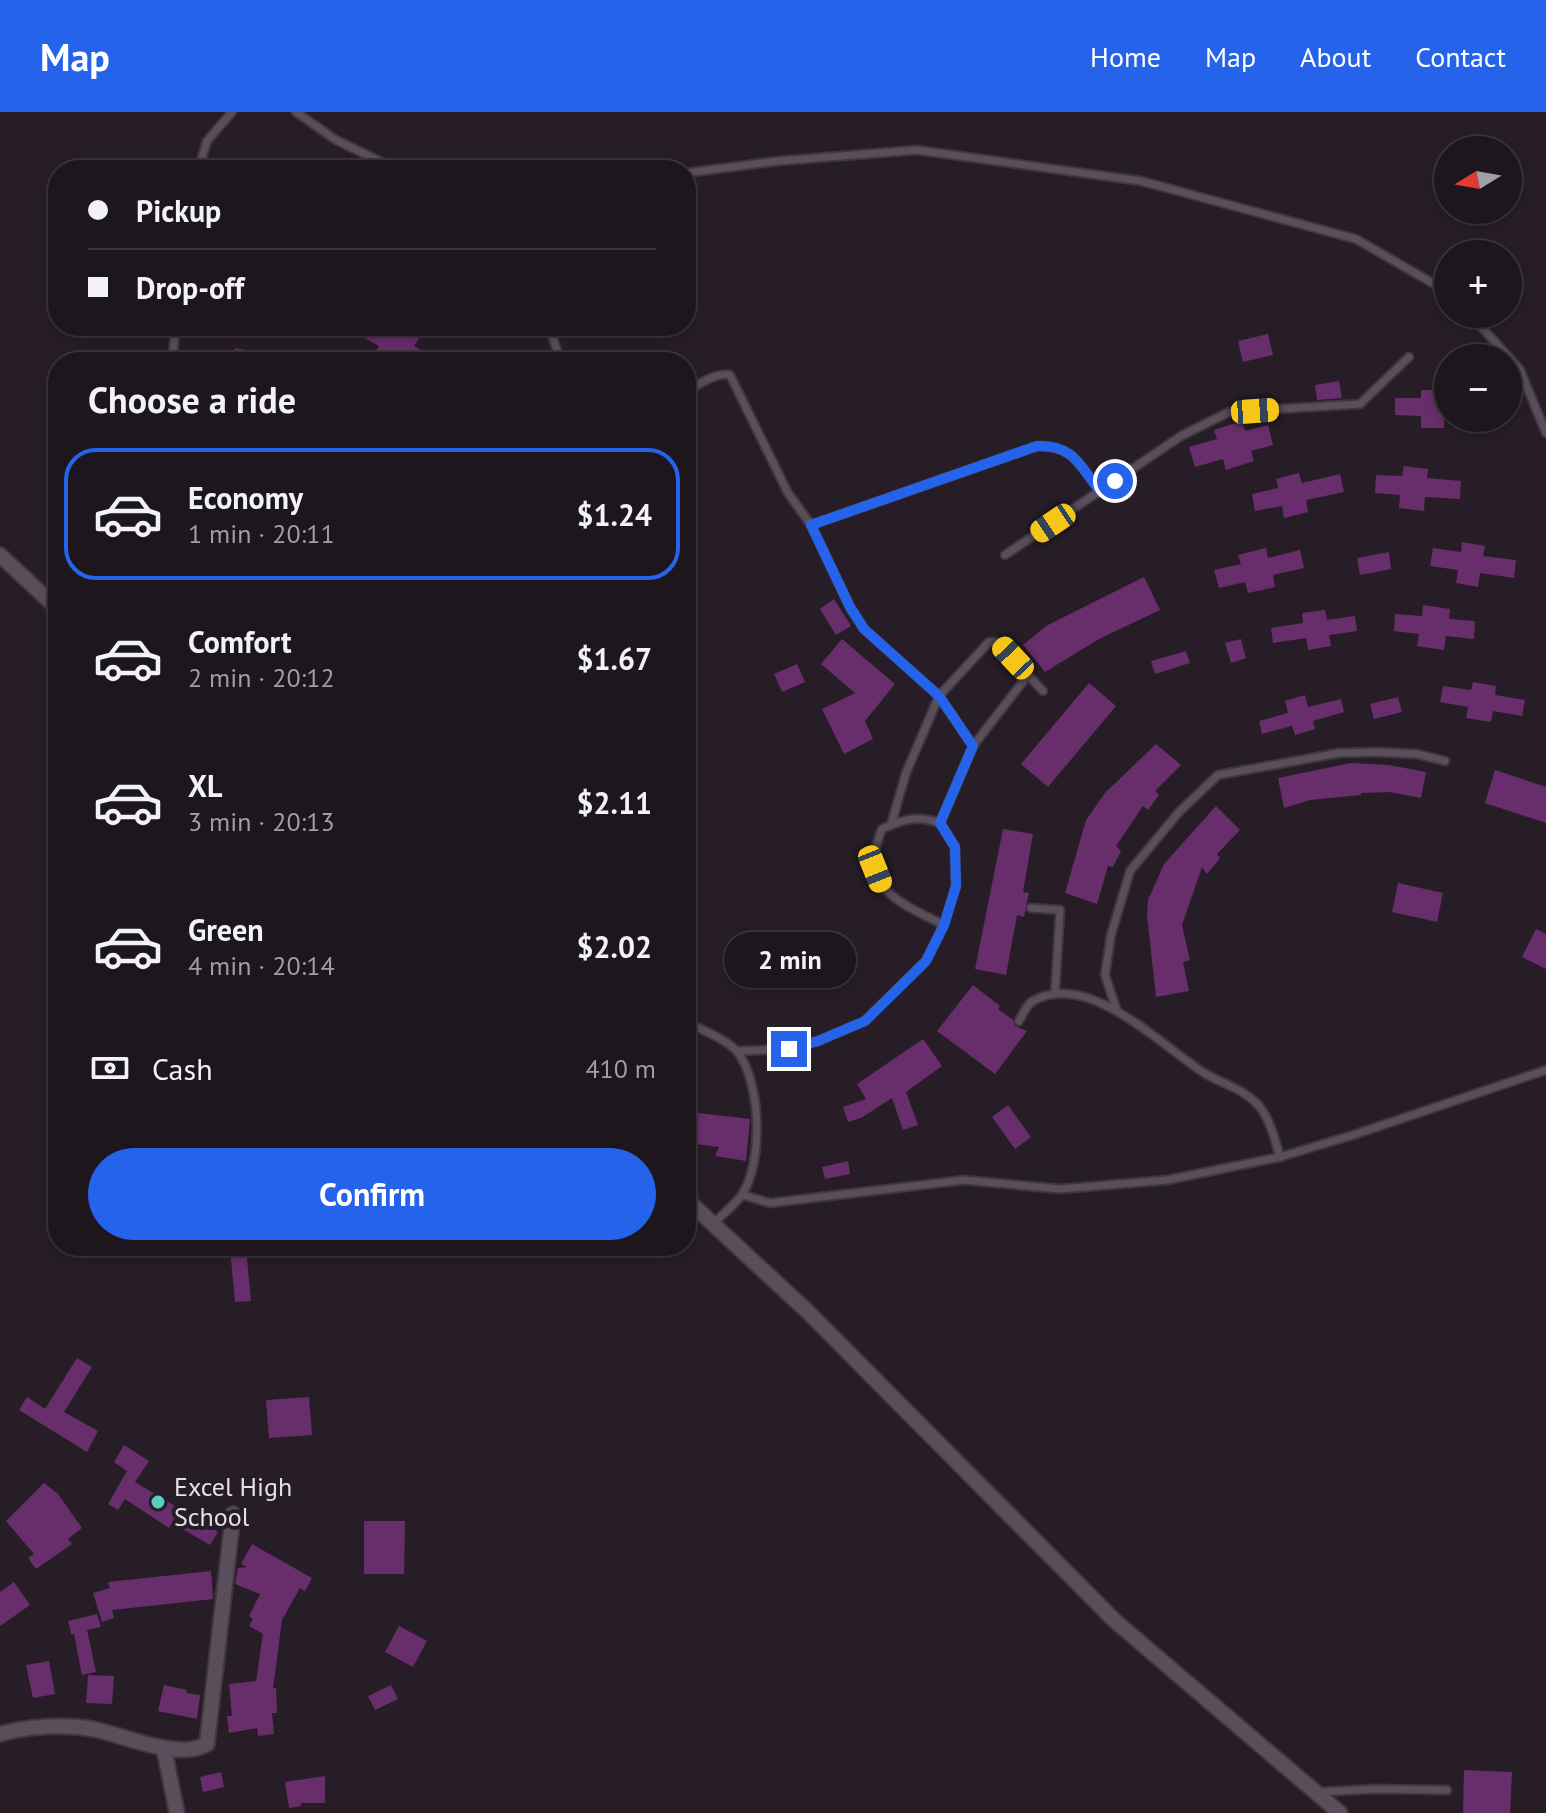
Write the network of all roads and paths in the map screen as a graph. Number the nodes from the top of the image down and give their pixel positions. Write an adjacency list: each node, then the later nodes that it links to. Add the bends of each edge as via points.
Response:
1 (232, 112): 3 (lane, via 207,141)
2 (296, 112): 4 (lane)
3 (201, 160)
4 (377, 160)
5 (696, 172): 6 (lane, via 917,150 1141,181 1356,239)
6 (1434, 284)
7 (1482, 328): 10 (lane, via 1520,370)
8 (1409, 357): 11 (lane, via 1360,404 1229,412 1181,436)
9 (696, 386): 12 (lane, via 730,375 788,493)
10 (1546, 433)
11 (1100, 491): 12 (lane, via 1070,453 1056,445 1037,446); 14 (lane)
12 (811, 525): 18 (lane, via 864,629)
13 (0, 555): 15 (street)
14 (1005, 555)
15 (48, 600)
16 (1028, 675): 17 (lane); 18 (lane, via 993,641); 19 (lane)
17 (1043, 691)
18 (939, 696): 19 (lane); 22 (lane, via 906,773)
19 (973, 746): 21 (lane)
20 (1445, 761): 26 (lane, via 1417,754 1339,753 1218,775 1130,871 1105,975)
21 (940, 823): 22 (lane, via 922,817); 24 (lane, via 955,847 956,886)
22 (891, 825): 24 (lane, via 882,829 874,848 875,869 884,889)
23 (1031, 908): 25 (lane, via 1060,910)
24 (944, 925): 29 (lane, via 926,961 865,1021 789,1049)
25 (1055, 994): 26 (lane, via 1088,998); 27 (lane, via 1031,1002)
26 (1117, 1011): 31 (lane, via 1206,1074 1243,1091 1261,1108)
27 (1019, 1021)
28 (696, 1028): 29 (lane)
29 (738, 1051): 32 (lane, via 747,1070 758,1138 754,1169)
30 (1546, 1070): 31 (lane)
31 (1280, 1157): 32 (lane, via 1167,1180 1060,1189 964,1180 770,1203)
32 (743, 1195): 34 (lane)
33 (696, 1208): 34 (street)
34 (713, 1224): 39 (street, via 806,1310 1115,1621)
35 (233, 1514): 37 (street, via 207,1744)
36 (0, 1734): 37 (street, via 90,1729)
37 (164, 1749): 40 (street)
38 (1447, 1790): 39 (lane)
39 (1318, 1792): 41 (street)
40 (177, 1813)
41 (1340, 1813)

